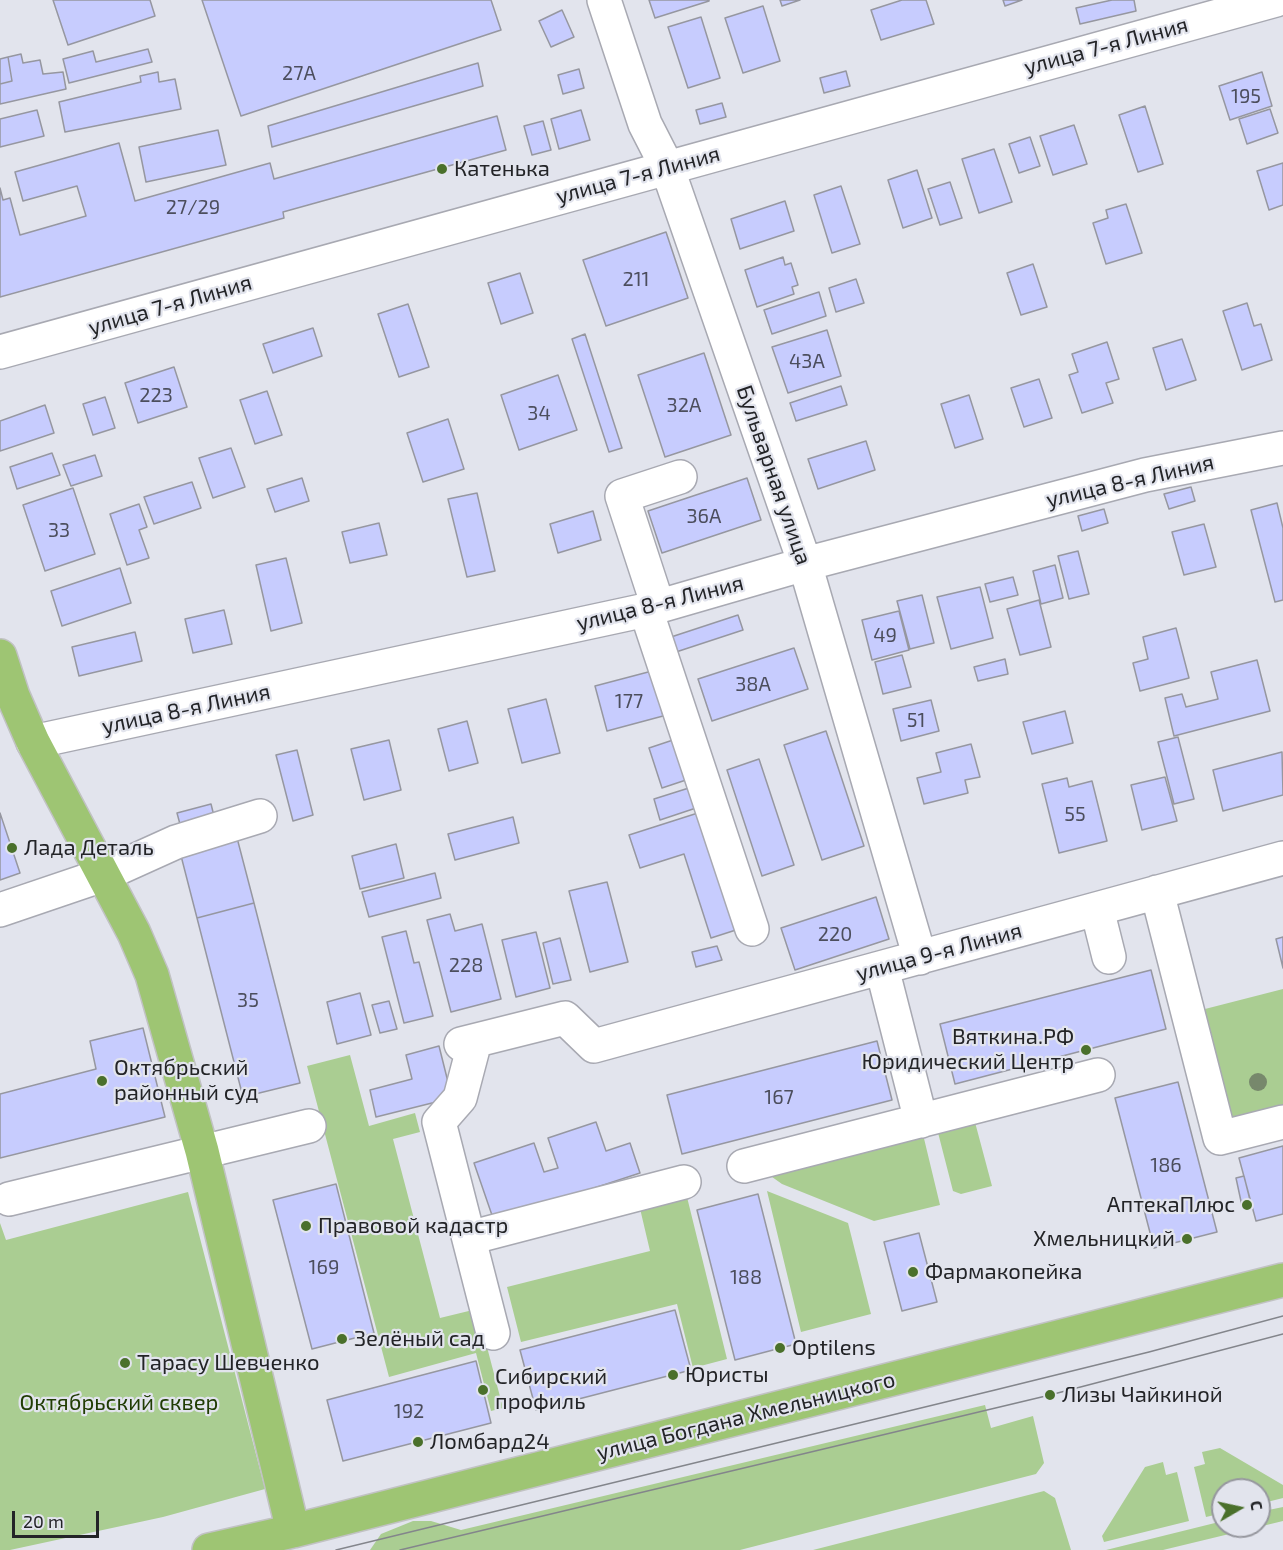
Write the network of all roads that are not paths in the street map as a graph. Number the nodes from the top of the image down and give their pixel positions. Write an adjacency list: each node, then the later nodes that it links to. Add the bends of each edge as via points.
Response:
1 (604, 0): 3 (street, Бульварная улица, via 645,124)
2 (1276, 0): 3 (street, улица 7-я Линия)
3 (668, 167): 4 (street, улица 7-я Линия); 7 (street, Бульварная улица)
4 (0, 352)
5 (1283, 448): 7 (street, улица 8-я Линия, via 1145,475)
6 (680, 477): 8 (street, via 622,496)
7 (805, 564): 8 (street, улица 8-я Линия); 19 (street, Бульварная улица)
8 (652, 608): 10 (street, улица 8-я Линия); 17 (street)
9 (0, 656): 10 (main road)
10 (33, 742): 13 (main road)
11 (260, 816): 13 (street, via 177,842)
12 (1283, 858): 14 (street, улица 9-я Линия)
13 (104, 875): 16 (street); 25 (main road, via 152,975)
14 (1157, 892): 15 (street, улица 9-я Линия); 23 (street, via 1221,1138)
15 (1097, 909): 18 (street); 19 (street, улица 9-я Линия)
16 (0, 910)
17 (752, 929)
18 (1109, 957)
19 (920, 958): 20 (street, улица 9-я Линия)
20 (882, 968): 22 (street); 29 (street, улица 9-я Линия, via 594,1046 565,1018 468,1042 460,1098 439,1122)
21 (1098, 1075): 22 (street)
22 (921, 1121): 26 (street)
23 (1283, 1122)
24 (309, 1126): 25 (street)
25 (202, 1151): 28 (street); 33 (main road)
26 (744, 1166)
27 (684, 1182): 29 (street)
28 (9, 1199)
29 (469, 1238): 31 (street)
30 (1283, 1280): 32 (main road, улица Богдана Хмельницкого)
31 (493, 1333)
32 (361, 1513): 33 (main road, улица Богдана Хмельницкого); 35 (main road)
33 (293, 1531): 34 (main road, улица Богдана Хмельницкого)
34 (209, 1550)
35 (320, 1550)

